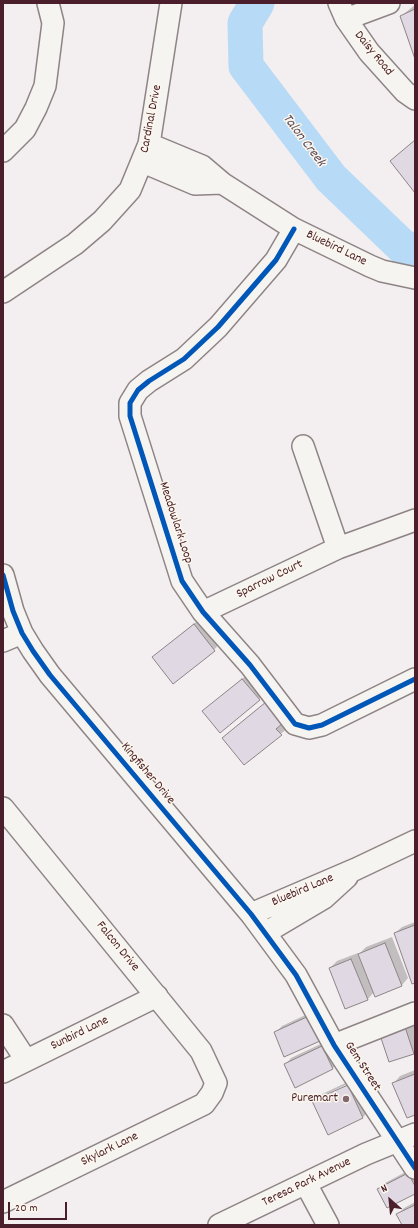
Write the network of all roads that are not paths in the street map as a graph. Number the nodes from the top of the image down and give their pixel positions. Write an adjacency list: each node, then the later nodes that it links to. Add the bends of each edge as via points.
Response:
1 (48, 3): 6 (street, via 53,23 45,86 25,129)
2 (171, 3): 7 (street, Cardinal Drive)
3 (389, 3): 4 (street)
4 (343, 11): 5 (street, Daisy Road, via 369,52 405,92)
5 (415, 99)
6 (3, 151)
7 (146, 153): 8 (street, Bluebird Lane, via 195,184 222,183); 10 (street, Cardinal Drive, via 130,190 102,221 75,244)
8 (294, 229): 9 (street, Bluebird Lane, via 382,271); 15 (street, Meadowlark Loop, via 276,260 218,327 184,359 149,380 130,402 130,416 182,581)
9 (415, 278)
10 (3, 292)
11 (303, 446): 13 (street)
12 (415, 520): 13 (street, Sparrow Court)
13 (338, 548): 15 (street, Sparrow Court)
14 (3, 575): 16 (street, Kingfisher Drive)
15 (203, 612): 19 (street, Meadowlark Loop, via 250,665 295,724 309,728 322,725)
16 (8, 614): 17 (street, Kingfisher Drive)
17 (22, 633): 18 (street); 23 (street, Kingfisher Drive, via 50,675)
18 (3, 642)
19 (415, 679)
20 (3, 808): 26 (street, Falcon Drive)
21 (415, 841): 22 (street, Bluebird Lane)
22 (356, 869): 23 (street, Bluebird Lane); 24 (street, Bluebird Lane, via 324,898)
23 (250, 914): 24 (street, Kingfisher Drive)
24 (265, 933): 25 (street, Kingfisher Drive)
25 (296, 975): 29 (street, Gem Street)
26 (157, 996): 30 (street, Sunbird Lane); 32 (street, Falcon Drive, via 202,1051 216,1083)
27 (415, 1013): 29 (street)
28 (3, 1026): 30 (street)
29 (334, 1045): 33 (street, Gem Street)
30 (26, 1060): 31 (street, Sunbird Lane)
31 (3, 1072)
32 (212, 1093): 36 (street, Skylark Lane, via 204,1104)
33 (406, 1137): 34 (street, Gem Street); 35 (street, Teresa Park Avenue)
34 (415, 1168)
35 (306, 1184): 37 (street, Teresa Park Avenue); 38 (street)
36 (3, 1202)
37 (219, 1225)
38 (328, 1225)

